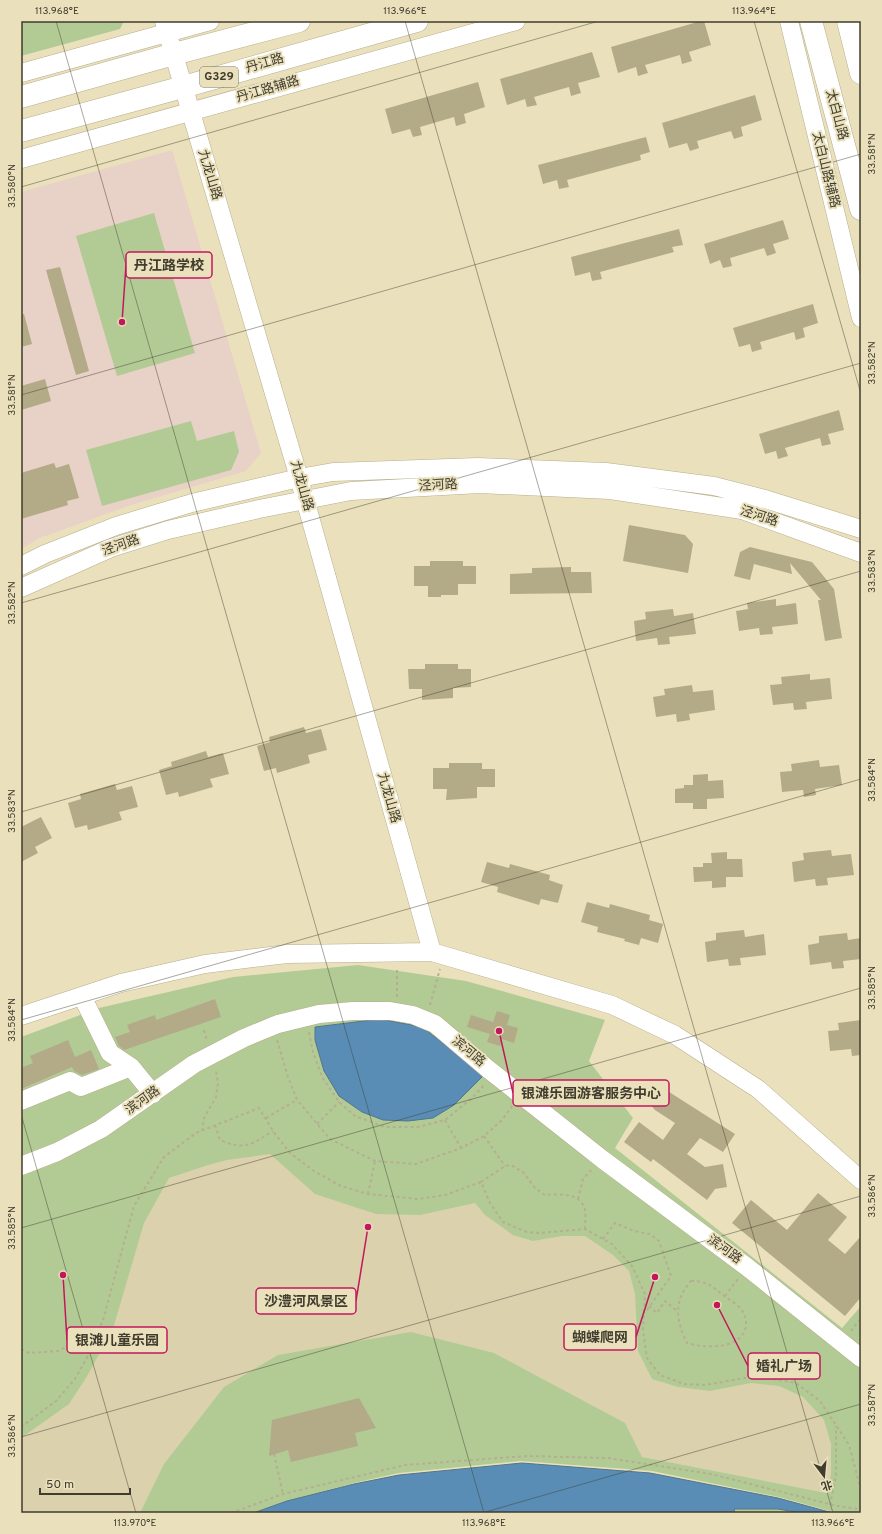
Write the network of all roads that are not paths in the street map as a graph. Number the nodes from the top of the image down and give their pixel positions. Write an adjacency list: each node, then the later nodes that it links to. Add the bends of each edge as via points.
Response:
1 (210, 21): 8 (street)
2 (299, 21): 9 (main road, G329)
3 (417, 21): 12 (main road, 丹江路 / G329)
4 (516, 21): 14 (street, 丹江路辅路)
5 (789, 21): 18 (street, 太白山路辅路)
6 (811, 21): 17 (main road, 太白山路)
7 (848, 21): 11 (main road)
8 (166, 27): 9 (street, 九龙山路); 10 (street)
9 (174, 54): 12 (street, 九龙山路); 13 (main road, G329)
10 (21, 73)
11 (861, 73)
12 (183, 87): 14 (street, 九龙山路); 15 (main road, 丹江路 / G329)
13 (21, 97)
14 (191, 112): 16 (street, 丹江路辅路); 19 (street, 九龙山路)
15 (21, 131)
16 (21, 159)
17 (861, 209)
18 (861, 318)
19 (299, 478): 20 (street, 九龙山路); 21 (street, 泾河路, via 333,472 478,467 606,472 714,486); 23 (street, 泾河路, via 192,503 116,526)
20 (305, 500): 22 (street, 泾河路, via 351,491 480,484 610,490 742,510); 24 (street, 泾河路, via 168,530 111,548); 25 (street, 九龙山路)
21 (861, 529)
22 (861, 553)
23 (21, 566)
24 (21, 588)
25 (438, 954): 26 (street, via 288,954 205,964 121,983); 32 (street, via 612,1005 675,1035 758,1090)
26 (82, 996): 27 (street); 28 (street, via 110,1053)
27 (21, 1016)
28 (131, 1067): 29 (street); 30 (street, via 82,1087 70,1081)
29 (153, 1094): 31 (street, 滨河路, via 101,1129 57,1152); 33 (street, 滨河路, via 194,1064 273,1026 319,1014 353,1011 390,1011 413,1015 435,1024 602,1159 747,1266)
30 (21, 1101)
31 (21, 1166)
32 (861, 1180)
33 (861, 1358)

